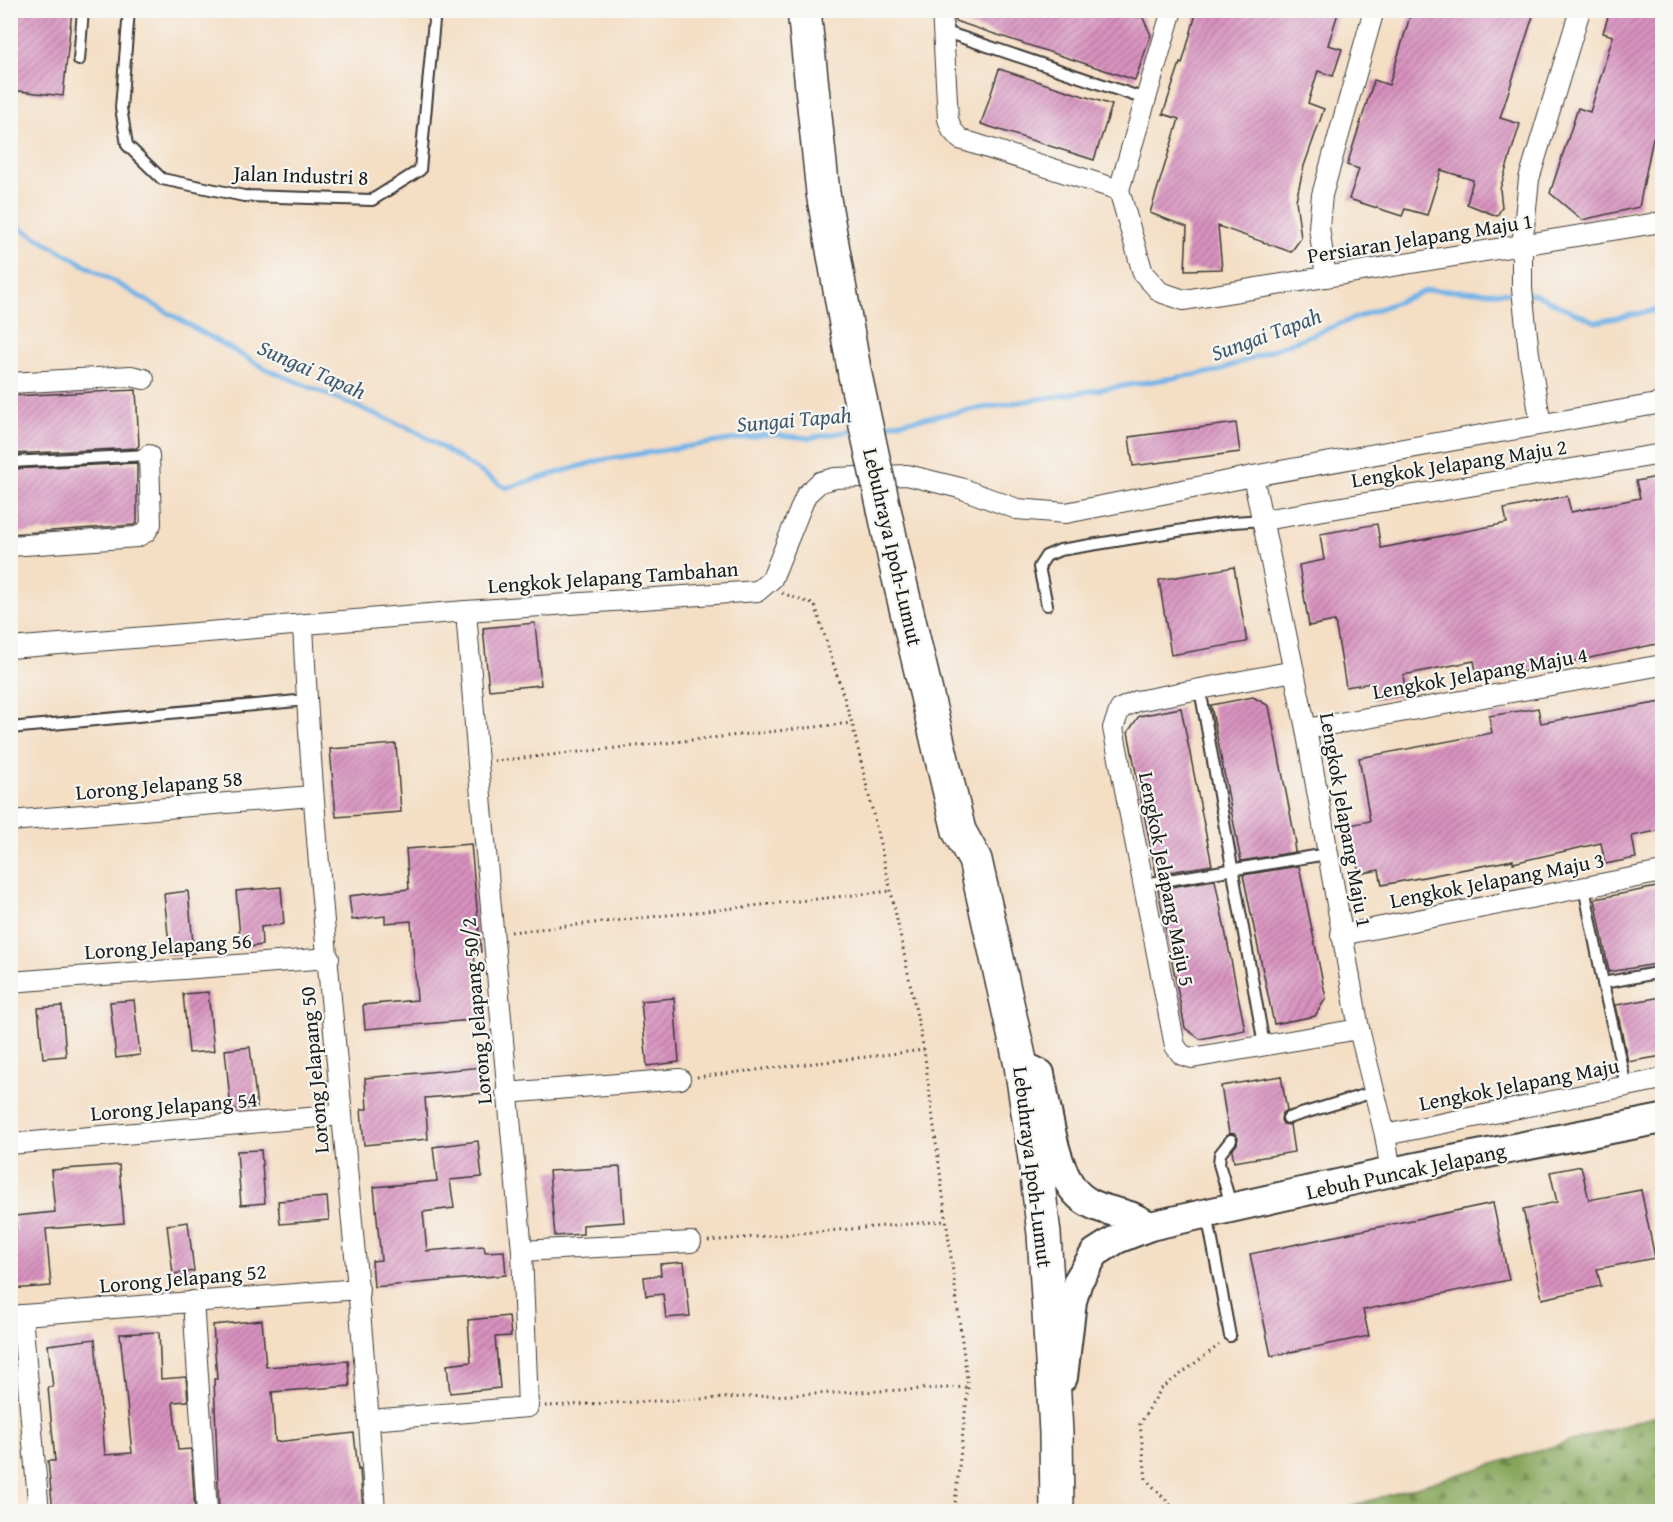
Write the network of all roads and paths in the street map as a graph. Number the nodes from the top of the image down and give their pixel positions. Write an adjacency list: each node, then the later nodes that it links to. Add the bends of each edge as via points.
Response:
1 (83, 10): 10 (lane)
2 (129, 10): 3 (lane, Jalan Industri 8, via 121,108 127,145 162,179 244,196 372,200 420,170)
3 (435, 10)
4 (804, 10): 41 (highway, Lebuhraya Ipoh-Lumut, bridge, via 823,193 855,375)
5 (942, 10): 9 (street)
6 (1172, 10): 11 (street)
7 (1374, 10): 15 (street, via 1322,195 1319,227)
8 (1580, 10): 14 (street, via 1529,179)
9 (942, 31): 11 (lane); 12 (street, via 948,119 960,139)
10 (79, 60)
11 (1146, 99): 12 (street)
12 (1119, 189): 15 (street, Persiaran Jelapang Maju 1, via 1143,273 1160,292 1184,300)
13 (1662, 222): 14 (street, Persiaran Jelapang Maju 1)
14 (1522, 246): 15 (street, Persiaran Jelapang Maju 1); 19 (street, via 1522,289)
15 (1326, 278)
16 (144, 379): 17 (street, via 131,376)
17 (10, 383)
18 (1662, 403): 19 (street, Lengkok Jelapang Tambahan)
19 (1541, 424): 23 (street, Lengkok Jelapang Tambahan)
20 (1662, 454): 24 (street, Lengkok Jelapang Maju 2)
21 (149, 455): 22 (lane); 25 (street, via 151,524 146,532 137,537)
22 (10, 462)
23 (1253, 476): 24 (street, Lengkok Jelapang Maju 1); 26 (street, Lengkok Jelapang Tambahan, via 1065,513 1017,509 960,488 907,476 835,478 820,482 806,495 772,579)
24 (1264, 520): 27 (lane, via 1060,550 1046,556 1039,567); 32 (street, Lengkok Jelapang Maju 1)
25 (10, 546)
26 (764, 587): 28 (street, Lengkok Jelapang Tambahan, via 758,591); 35 (path, via 815,605)
27 (1047, 605)
28 (466, 611): 29 (street, Lengkok Jelapang Tambahan); 38 (street, Lorong Jelapang 50/2)
29 (303, 625): 30 (street, Lengkok Jelapang Tambahan); 34 (street, Lorong Jelapang 50)
30 (10, 648)
31 (1662, 665): 37 (street, Lengkok Jelapang Maju 4)
32 (1294, 671): 33 (street, Lengkok Jelapang Maju 5); 37 (street, Lengkok Jelapang Maju 1)
33 (1200, 689): 43 (lane); 45 (street, Lengkok Jelapang Maju 5, via 1137,701 1120,709 1113,728)
34 (306, 700): 36 (lane); 39 (street, Lorong Jelapang 50)
35 (852, 723): 38 (path); 47 (path)
36 (10, 728)
37 (1306, 729): 42 (street, Lengkok Jelapang Maju 1)
38 (478, 763): 48 (street, Lorong Jelapang 50/2)
39 (312, 795): 40 (street, Lorong Jelapang 58); 50 (street, Lorong Jelapang 50)
40 (10, 821)
41 (959, 831): 57 (highway, Lebuhraya Ipoh-Lumut, via 975,860); 87 (highway, Lebuhraya Ipoh-Lumut, via 958,852 1001,1048 1020,1180 1036,1350)
42 (1327, 854): 43 (lane); 49 (street, Lengkok Jelapang Maju 1)
43 (1232, 869): 45 (lane); 55 (lane)
44 (1662, 872): 46 (street, Lengkok Jelapang Maju 3)
45 (1144, 885): 55 (street, Lengkok Jelapang Maju 5, via 1175,1046 1182,1055 1192,1058)
46 (1584, 887): 49 (street, Lengkok Jelapang Maju 3); 53 (lane)
47 (891, 891): 48 (path); 56 (path)
48 (494, 934): 62 (street, Lorong Jelapang 50/2)
49 (1341, 934): 54 (street, Lengkok Jelapang Maju 1)
50 (329, 958): 52 (street, Lorong Jelapang 56); 63 (street, Lorong Jelapang 50)
51 (1662, 972): 53 (lane)
52 (10, 982)
53 (1603, 983): 60 (lane)
54 (1359, 1029): 55 (street, Lengkok Jelapang Maju 5); 61 (street, Lengkok Jelapang Maju 1)
55 (1264, 1045)
56 (924, 1050): 58 (path); 71 (path)
57 (1021, 1065): 72 (street, via 1040,1074 1059,1164 1067,1182 1082,1198); 82 (highway, Lebuhraya Ipoh-Lumut, via 1044,1234)
58 (680, 1079): 62 (street)
59 (1662, 1079): 60 (street, Lengkok Jelapang Maju)
60 (1626, 1086): 66 (street, Lengkok Jelapang Maju)
61 (1374, 1092): 64 (lane); 66 (street, Lengkok Jelapang Maju 1)
62 (506, 1093): 74 (street, Lorong Jelapang 50/2)
63 (342, 1115): 68 (street, Lorong Jelapang 54); 75 (street, Lorong Jelapang 50)
64 (1288, 1118)
65 (1662, 1119): 69 (street, Lebuh Puncak Jelapang)
66 (1385, 1135): 69 (street, Lengkok Jelapang Maju 1)
67 (1231, 1140): 70 (lane, via 1220,1154)
68 (10, 1144)
69 (1391, 1172): 70 (street, Lebuh Puncak Jelapang)
70 (1219, 1211): 72 (street, Lebuh Puncak Jelapang); 78 (lane)
71 (945, 1221): 73 (path); 79 (path)
72 (1150, 1226): 82 (street, Lebuh Puncak Jelapang, via 1095,1253 1078,1281 1072,1301)
73 (691, 1242): 74 (street)
74 (522, 1251): 80 (street, Lorong Jelapang 50/2)
75 (359, 1289): 76 (street, Lorong Jelapang 52); 81 (street, Lorong Jelapang 50)
76 (193, 1301): 77 (street, Lorong Jelapang 52); 84 (street)
77 (16, 1316): 83 (street)
78 (1230, 1336): 89 (path, via 1161,1389 1140,1424 1146,1479)
79 (968, 1386): 80 (path); 86 (path)
80 (528, 1407): 81 (street)
81 (370, 1420): 85 (street, Lorong Jelapang 50)
82 (1056, 1433): 88 (highway, Lebuhraya Ipoh-Lumut)
83 (39, 1512)
84 (207, 1512)
85 (375, 1512)
86 (954, 1512)
87 (1039, 1512)
88 (1057, 1512)
89 (1180, 1512)

